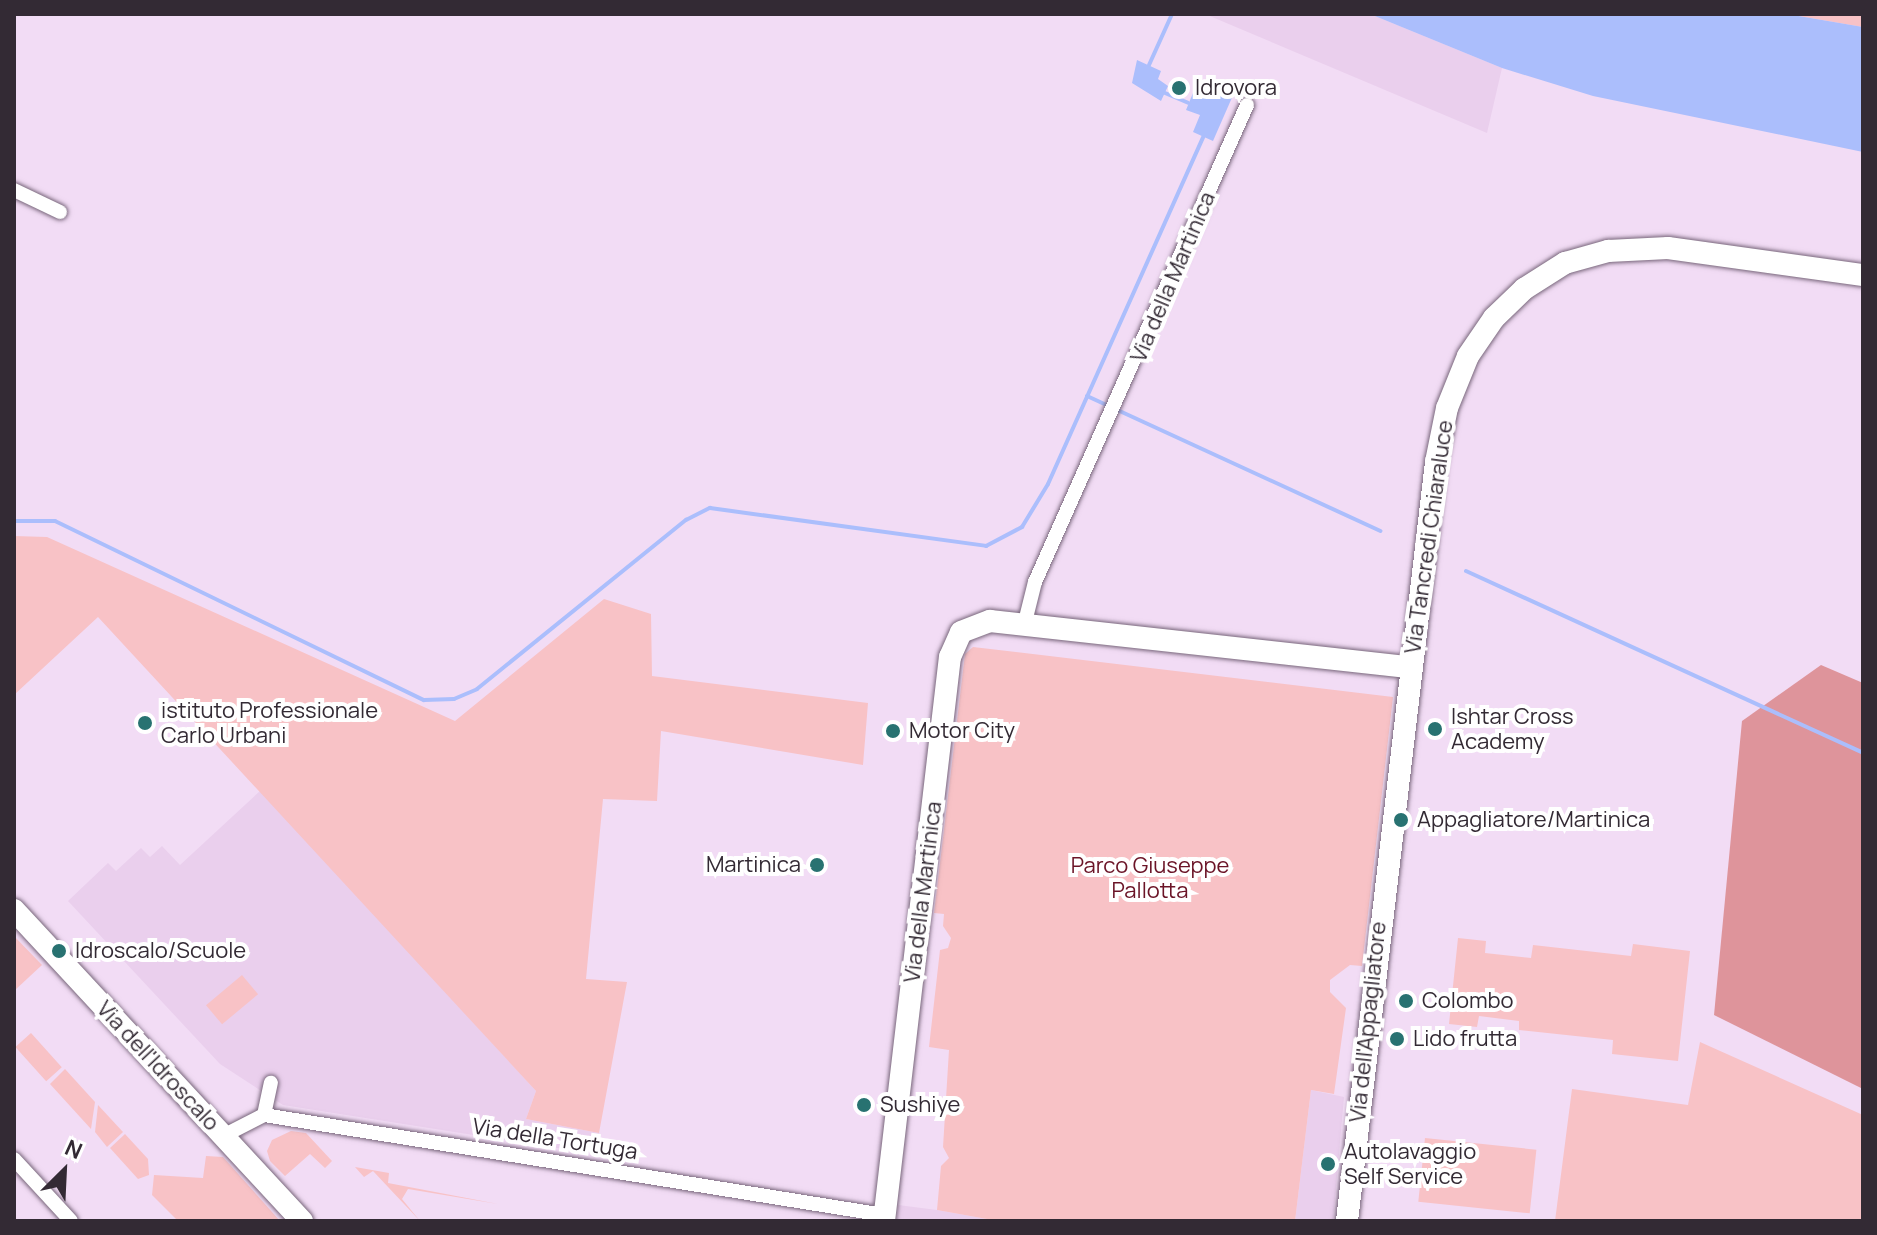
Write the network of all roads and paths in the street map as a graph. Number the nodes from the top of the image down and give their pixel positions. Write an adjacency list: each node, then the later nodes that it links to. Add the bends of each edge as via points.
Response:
1 (1247, 105): 5 (street, Via della Martinica, via 1035,582)
2 (14, 190): 3 (street)
3 (60, 212)
4 (1863, 275): 6 (street, Via Tancredi Chiaraluce, via 1705,251 1636,247 1565,263 1506,303 1471,351 1447,408)
5 (1024, 626): 6 (street, Via della Martinica); 13 (street, Via della Martinica, via 979,622 965,628 953,645)
6 (1410, 667): 7 (street, Via Tancredi Chiaraluce)
7 (1385, 871): 16 (street, Via dell'Appagliatore)
8 (14, 910): 11 (street, Via dell'Idroscalo)
9 (271, 1083): 10 (street)
10 (264, 1115): 11 (street); 13 (street, Via della Tortuga)
11 (223, 1136): 15 (street, Via dell'Idroscalo)
12 (14, 1159): 14 (street)
13 (884, 1218)
14 (71, 1221)
15 (302, 1221)
16 (1347, 1221)

